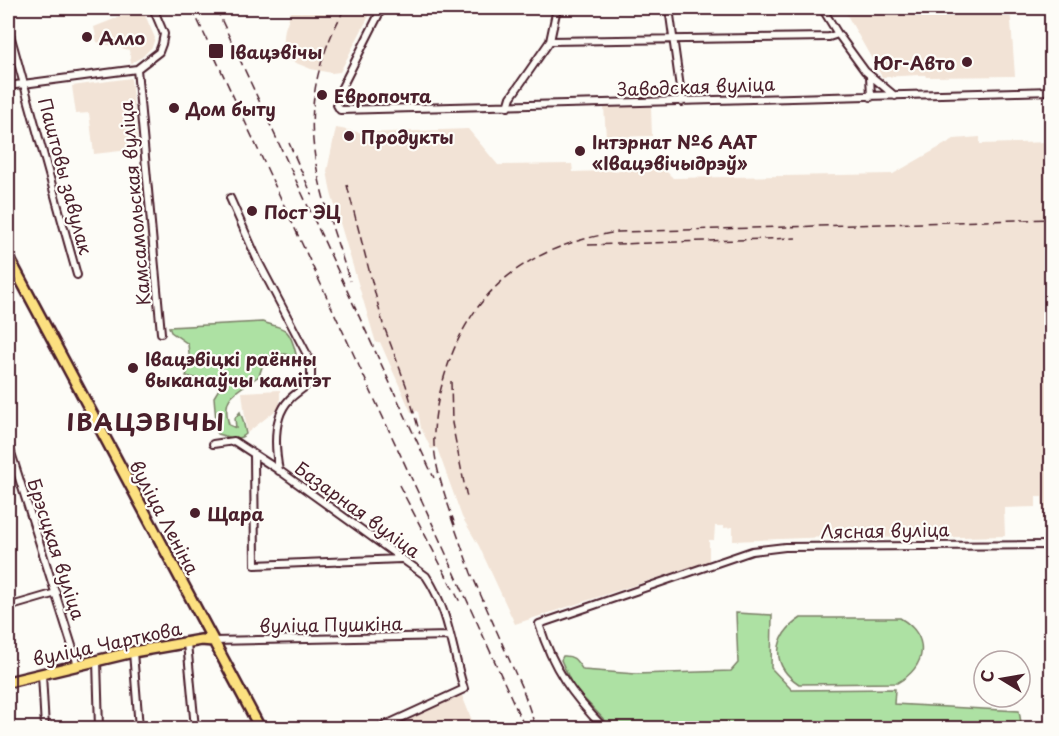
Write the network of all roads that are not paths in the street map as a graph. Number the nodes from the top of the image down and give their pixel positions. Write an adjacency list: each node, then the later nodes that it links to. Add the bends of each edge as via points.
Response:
1 (153, 8): 10 (street, via 164,34 159,52)
2 (382, 8): 18 (street, Заводская вуліца, via 338,95 340,110)
3 (557, 8): 9 (street)
4 (669, 8): 8 (street)
5 (822, 8): 7 (street)
6 (8, 27): 12 (street, Паштовы завулак)
7 (838, 34): 8 (street); 11 (street)
8 (675, 38): 9 (street); 17 (street)
9 (550, 41): 18 (street)
10 (137, 69): 12 (street); 22 (street, Камсамольская вуліца)
11 (870, 76): 15 (street); 16 (street)
12 (25, 84): 13 (street); 21 (street, Паштовы завулак)
13 (8, 86)
14 (1052, 91): 15 (street, Заводская вуліца)
15 (895, 96): 16 (street, Заводская вуліца)
16 (871, 97): 17 (street, Заводская вуліца)
17 (682, 102): 18 (street, Заводская вуліца)
18 (508, 107)
19 (230, 198): 26 (street, via 311,362 311,381 289,399 279,418 276,456)
20 (8, 259): 32 (main road, вуліца Леніна)
21 (77, 275)
22 (161, 333)
23 (8, 442): 29 (street, Брэсцкая вуліца)
24 (213, 444): 25 (street, Базарная вуліца, via 234,441)
25 (254, 455): 26 (street, Базарная вуліца); 28 (street, via 255,565)
26 (280, 471): 28 (street, Базарная вуліца)
27 (1052, 545): 47 (street, Лясная вуліца, via 785,547 752,551 539,624 548,654 565,682)
28 (402, 559): 31 (street, Базарная вуліца, via 433,586)
29 (56, 593): 30 (street); 36 (street, Брэсцкая вуліца)
30 (8, 607)
31 (450, 636): 32 (street, вуліца Пушкіна); 39 (street, Базарная вуліца, via 464,689)
32 (213, 641): 33 (main road, вуліца Чарткова); 44 (main road, вуліца Леніна)
33 (187, 643): 34 (main road, вуліца Чарткова); 43 (street)
34 (133, 652): 35 (main road, вуліца Чарткова); 42 (street)
35 (97, 661): 36 (main road, вуліца Чарткова); 41 (street)
36 (78, 665): 37 (main road, вуліца Чарткова)
37 (42, 674): 38 (main road, вуліца Чарткова); 40 (street)
38 (8, 682)
39 (396, 720): 45 (street); 46 (street)
40 (45, 729)
41 (99, 729)
42 (139, 729)
43 (195, 729)
44 (260, 729)
45 (379, 729)
46 (399, 729)
47 (604, 729)

